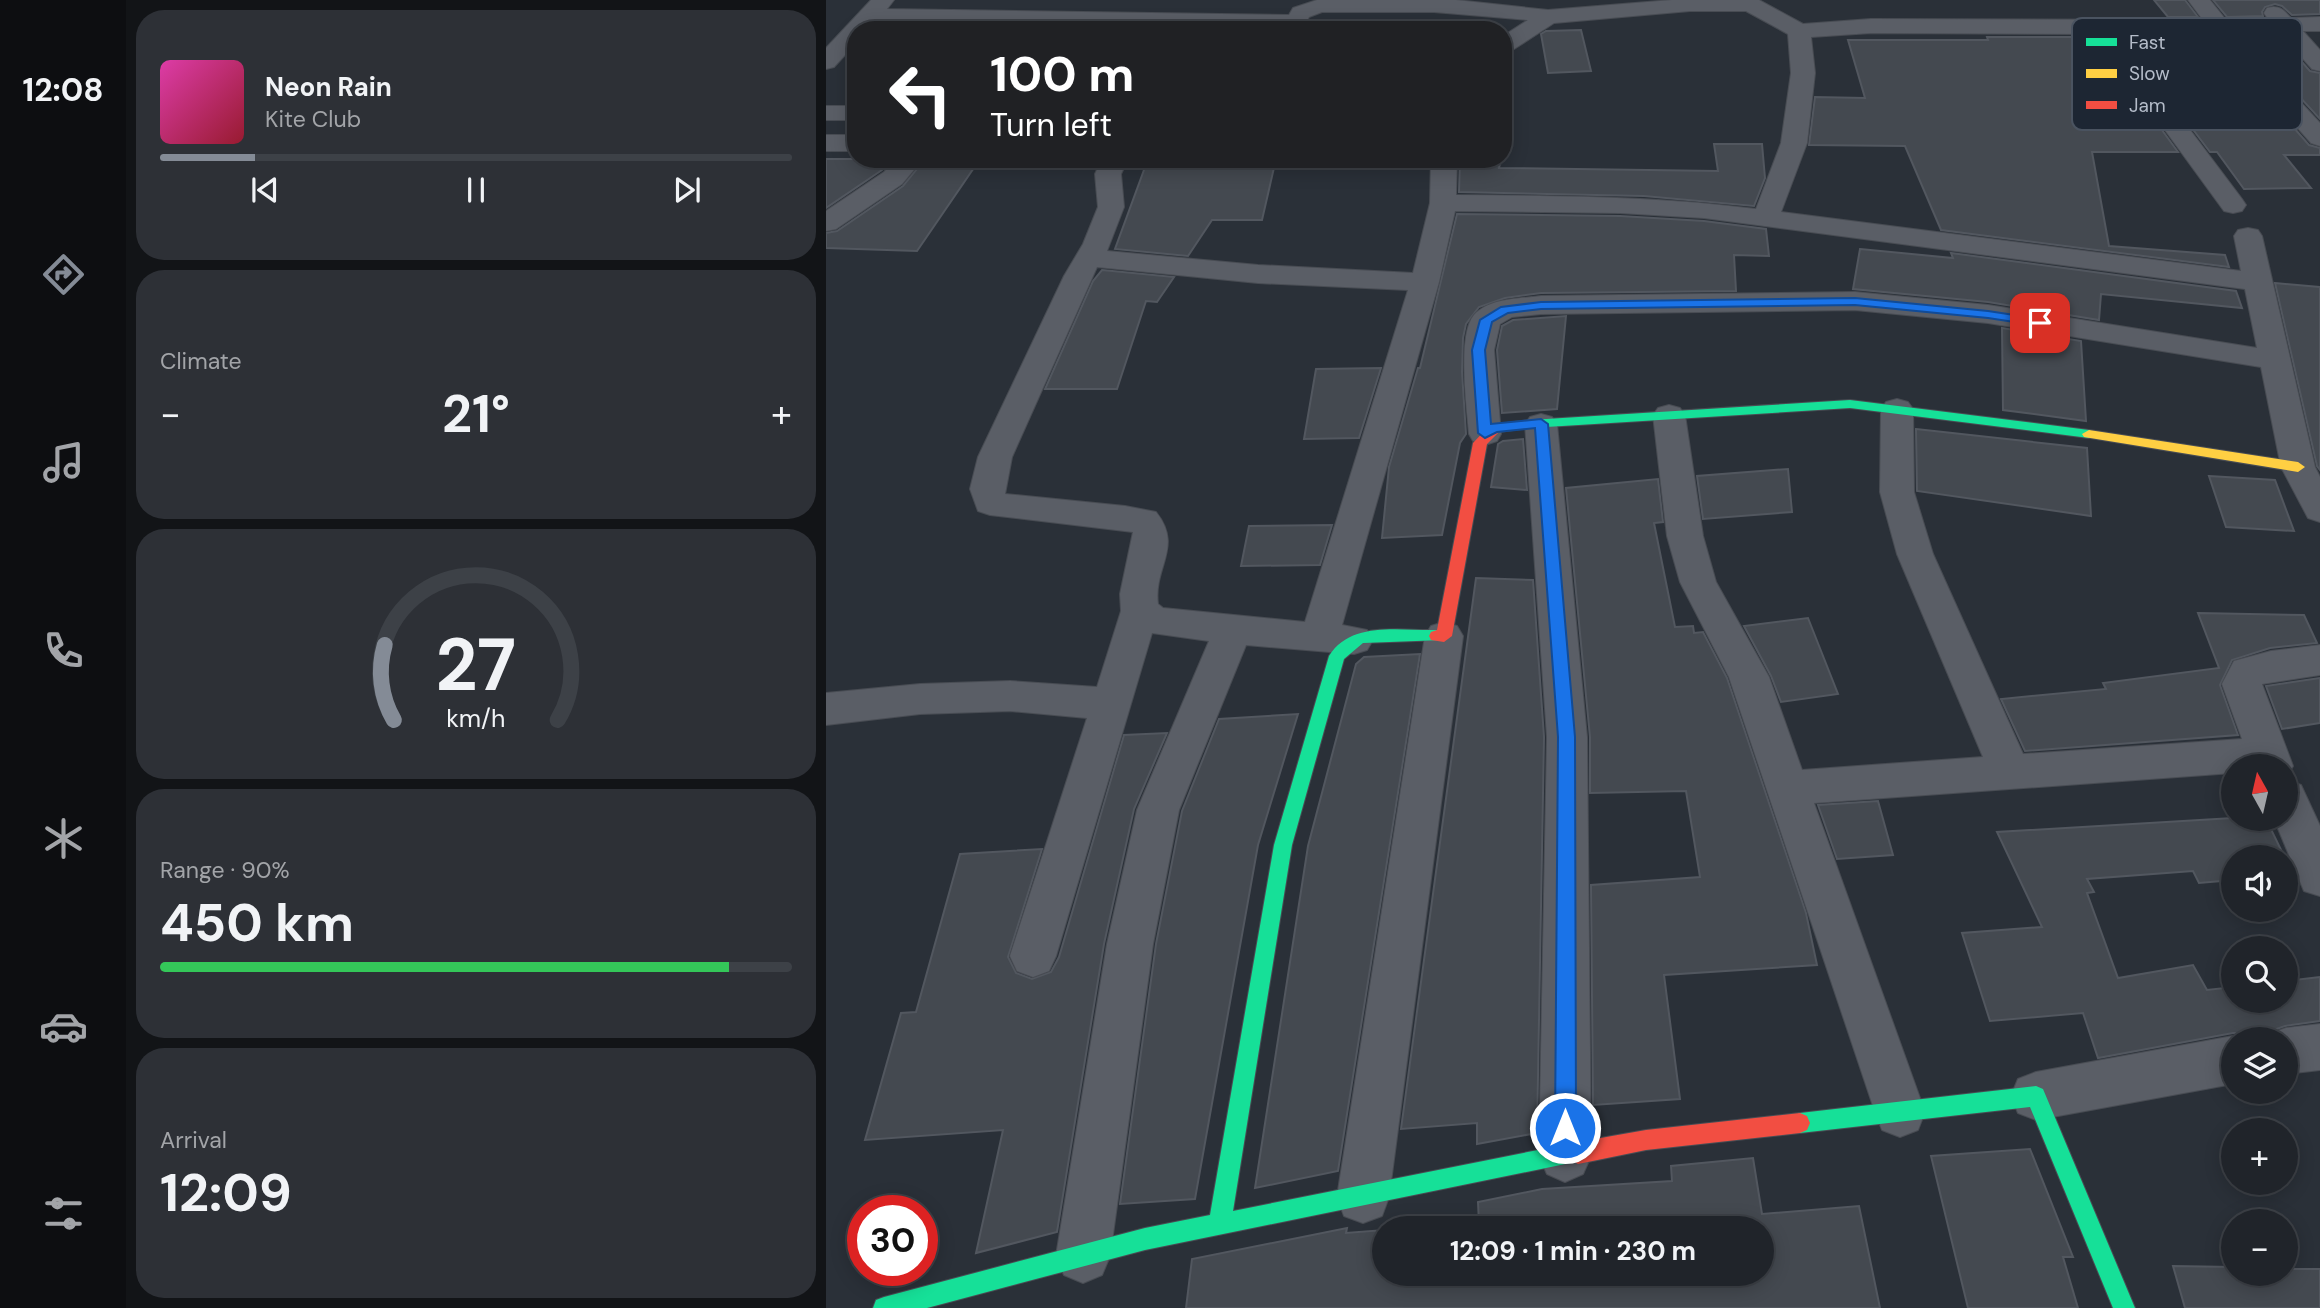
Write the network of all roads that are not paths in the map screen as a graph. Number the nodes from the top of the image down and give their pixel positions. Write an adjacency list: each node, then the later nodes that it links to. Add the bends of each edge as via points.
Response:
1 (1108, 0): 9 (street)
2 (2199, 0): 7 (street)
3 (2266, 0): 8 (street)
4 (876, 8): 5 (street); 10 (street)
5 (1002, 16): 9 (street)
6 (1548, 18): 12 (street, via 1508,11 1339,5 1308,8); 16 (street, via 1750,4); 18 (street)
7 (2213, 18)
8 (2279, 18)
9 (1097, 19): 11 (street)
10 (864, 21)
11 (1153, 21)
12 (1296, 21)
13 (2302, 24): 14 (street)
14 (2320, 24)
15 (2072, 27): 16 (street, via 1867,18)
16 (1799, 31): 34 (street, via 1803,73 1794,143)
17 (847, 39): 20 (street)
18 (1512, 40)
19 (2302, 44): 21 (street)
20 (826, 62)
21 (2320, 64)
22 (826, 113): 23 (street)
23 (847, 113)
24 (2302, 118): 26 (street)
25 (2177, 130): 33 (street)
26 (2320, 138)
27 (826, 143): 28 (street)
28 (847, 143)
29 (901, 168): 35 (street)
30 (1111, 168): 37 (street, via 1111,207)
31 (1444, 168): 32 (street)
32 (1443, 202): 34 (street, via 1620,205); 38 (street)
33 (2233, 205)
34 (1766, 217): 39 (street)
35 (826, 223)
36 (2248, 236): 39 (street)
37 (1089, 258): 38 (street, via 1258,274); 47 (street, via 995,457 987,489 990,503 1009,507 1144,521 1151,530 1151,542 1138,594)
38 (1424, 282): 50 (street)
39 (2256, 282): 40 (street)
40 (2274, 360): 44 (street, via 1988,314 1855,301 1541,305 1505,309 1486,320 1479,350); 45 (street)
41 (1897, 409): 42 (street, via 1850,404); 45 (street); 57 (street, via 1897,492 1915,554)
42 (1669, 415): 43 (street); 58 (street, via 1685,536 1698,582 1749,677)
43 (1541, 424): 44 (street, via 1503,426); 67 (street, via 1567,737)
44 (1485, 433): 49 (street)
45 (2298, 467): 46 (street)
46 (2320, 510)
47 (1140, 611): 48 (street, via 1154,620); 53 (street)
48 (1233, 629): 50 (street); 70 (street, via 1158,810 1130,944)
49 (1444, 636): 51 (street); 68 (street)
50 (1319, 637): 51 (street)
51 (1354, 640): 69 (street, via 1337,656 1283,845)
52 (2320, 660): 55 (street, via 2248,672 2242,684)
53 (1111, 704): 54 (street, via 1010,696); 61 (street)
54 (826, 709)
55 (2267, 754)
56 (2221, 762): 57 (street)
57 (2010, 772): 58 (street)
58 (1786, 788): 66 (street)
59 (2298, 825): 60 (street)
60 (2320, 877)
61 (1033, 956)
62 (2320, 1046): 63 (street)
63 (2298, 1049)
64 (2221, 1062): 65 (street)
65 (2036, 1096): 66 (street); 73 (street)
66 (1900, 1112): 67 (street, via 1646,1140)
67 (1565, 1156): 68 (street)
68 (1363, 1196): 69 (street)
69 (1220, 1223): 70 (street)
70 (1083, 1256): 71 (street)
71 (987, 1295): 72 (street)
72 (884, 1308)
73 (2124, 1308)

